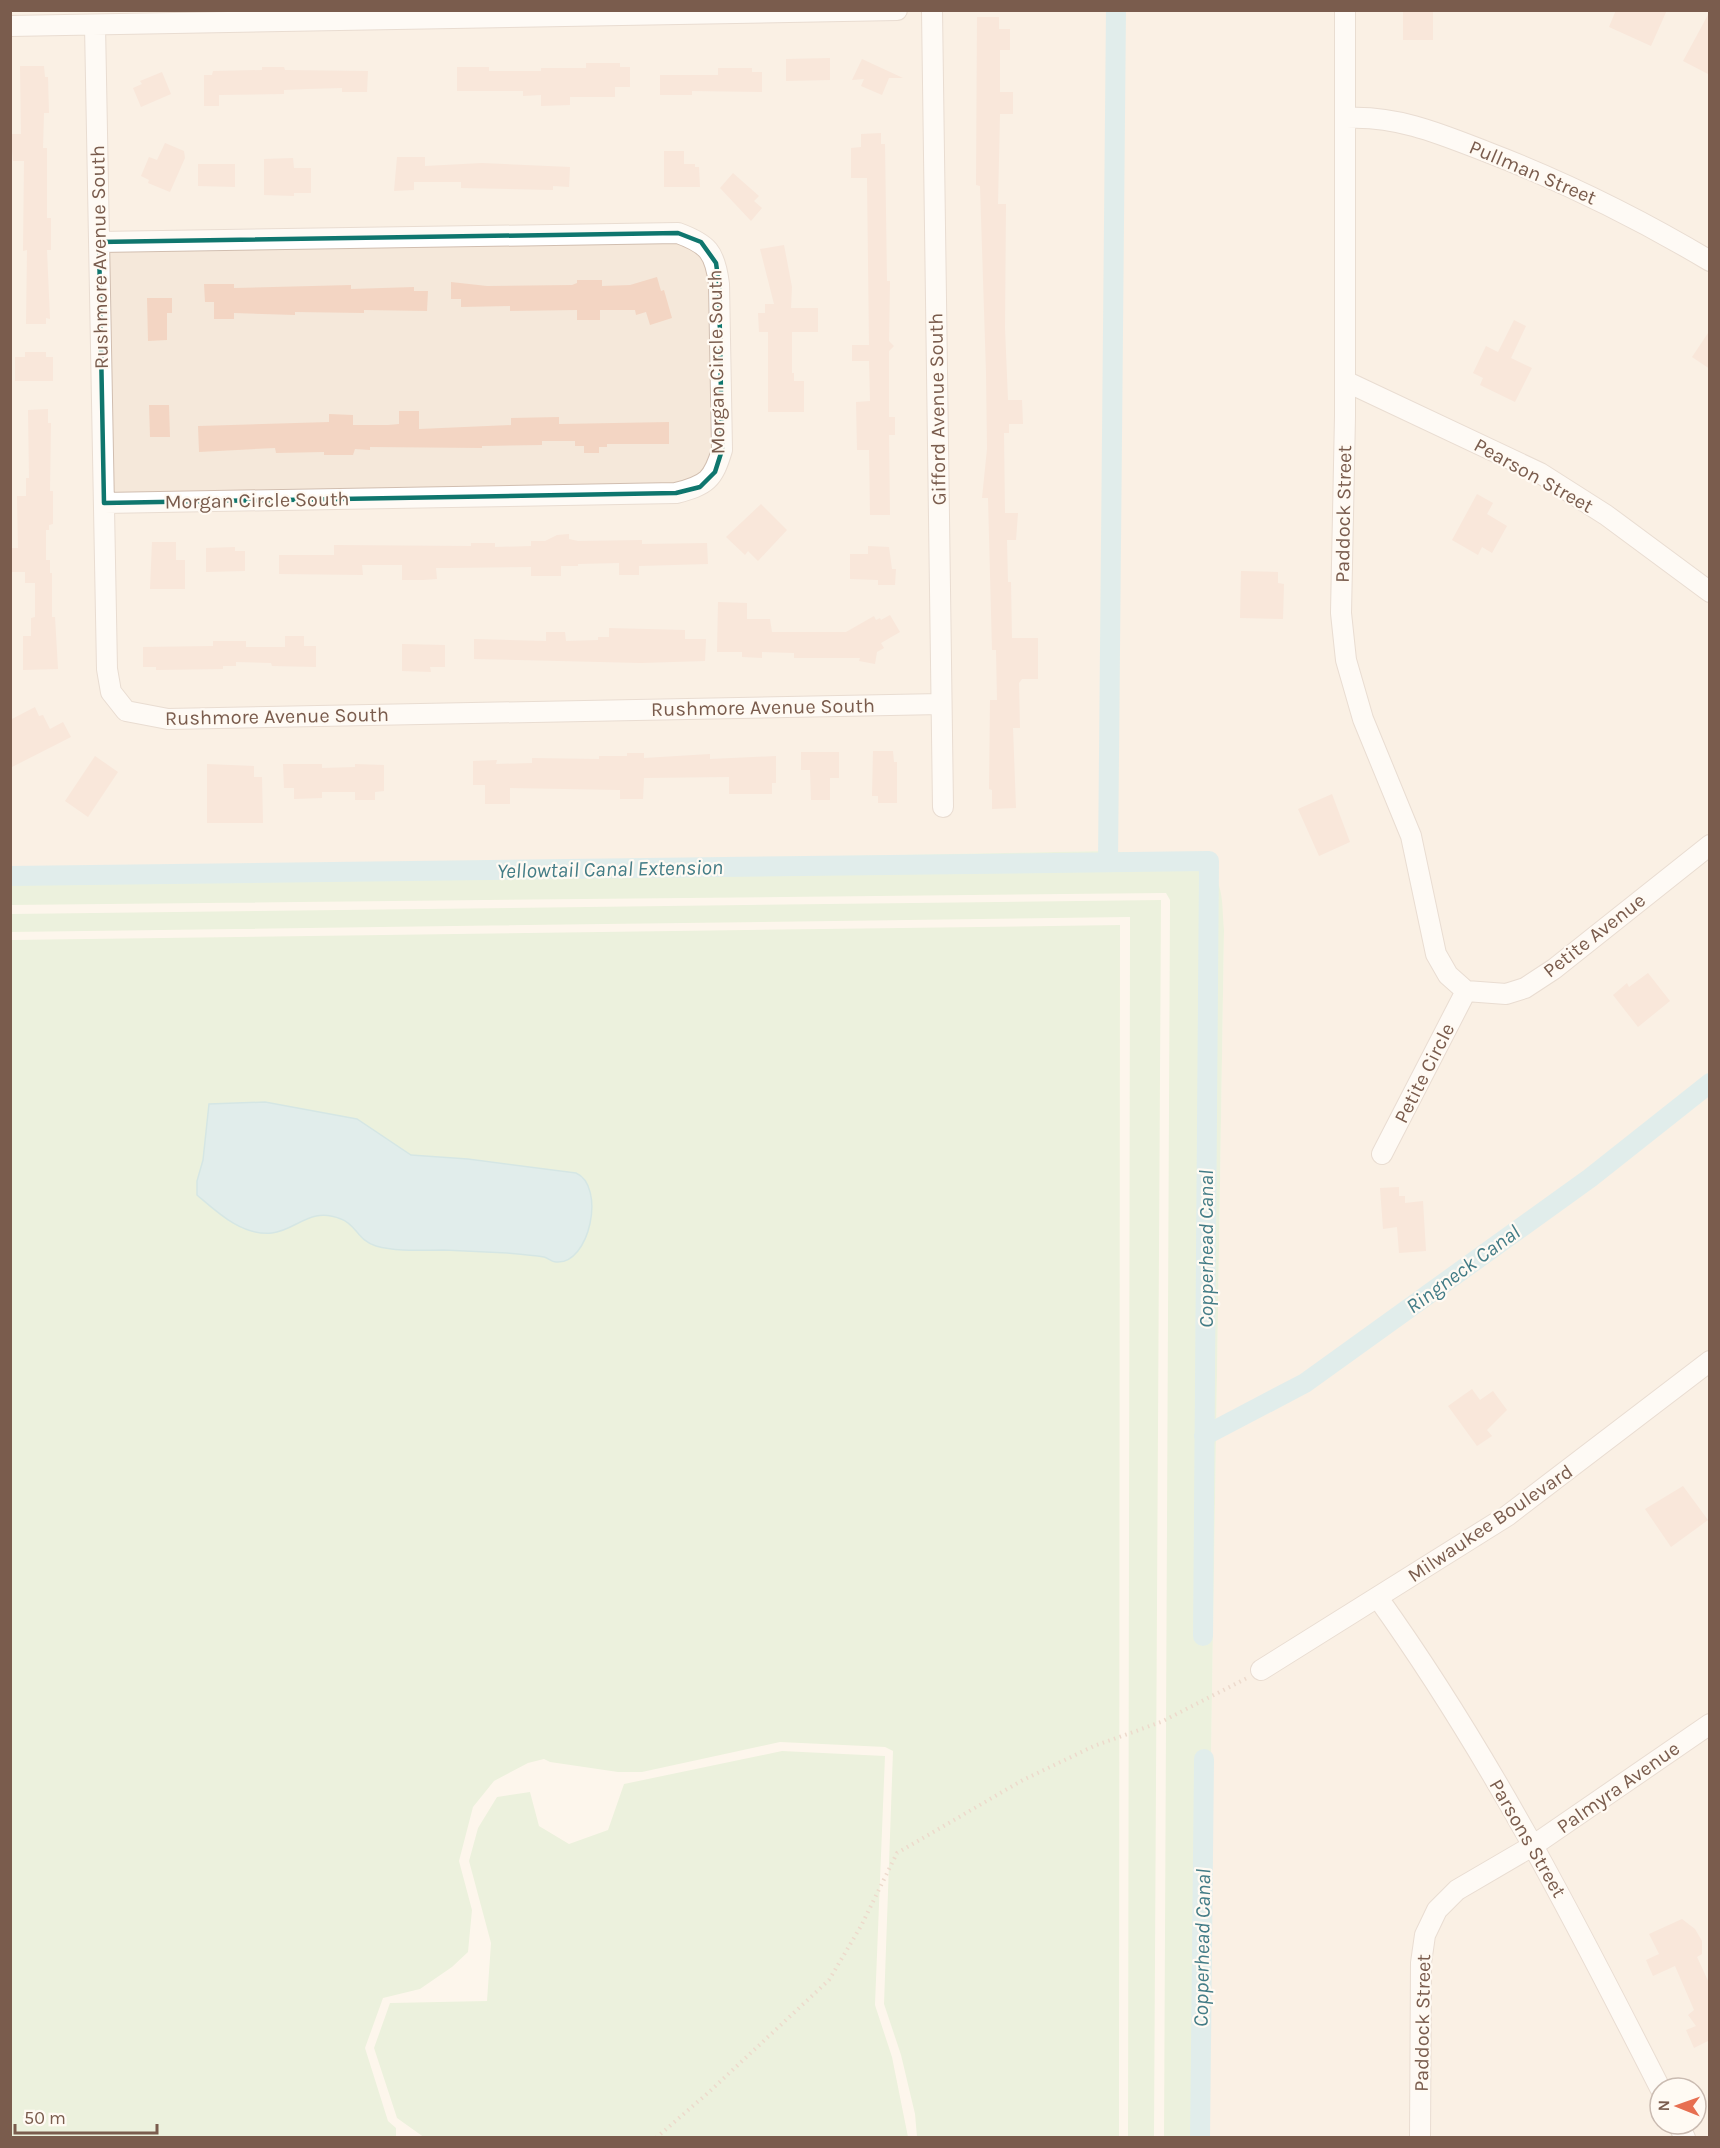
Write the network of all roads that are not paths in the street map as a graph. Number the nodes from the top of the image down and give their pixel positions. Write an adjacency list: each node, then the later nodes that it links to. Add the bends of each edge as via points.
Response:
1 (897, 10): 4 (street)
2 (932, 10): 12 (street, Gifford Avenue South)
3 (1345, 10): 6 (street, Paddock Street)
4 (95, 25): 5 (street); 7 (street, Rushmore Avenue South)
5 (10, 26)
6 (1346, 118): 8 (street, Pullman Street, via 1372,116 1435,131 1539,171); 9 (street, Paddock Street)
7 (99, 243): 10 (street, Rushmore Avenue South); 10 (street, Morgan Circle South, via 678,233 701,242 716,264 722,450 715,472 700,487 676,493)
8 (1710, 261)
9 (1345, 381): 11 (street, Pearson Street, via 1540,473 1606,514); 15 (street, Paddock Street, via 1341,613 1346,660 1363,719 1411,836 1436,954 1448,975)
10 (104, 503): 12 (street, Rushmore Avenue South, via 107,669 111,692 126,711 168,719)
11 (1710, 592)
12 (941, 704): 13 (street, Gifford Avenue South)
13 (943, 807)
14 (1710, 845): 15 (street, Petite Avenue, via 1525,988 1506,994)
15 (1466, 991): 16 (street, Petite Circle)
16 (1382, 1154)
17 (1710, 1361): 18 (street, Milwaukee Boulevard, via 1507,1516)
18 (1378, 1598): 19 (street, Milwaukee Boulevard); 21 (street, Parsons Street)
19 (1261, 1670)
20 (1710, 1724): 21 (street, Palmyra Avenue)
21 (1534, 1845): 22 (street, Palmyra Avenue, via 1457,1890); 23 (street, Parsons Street)
22 (1437, 1910): 24 (street, Paddock Street, via 1425,1935 1421,1963)
23 (1654, 2076)
24 (1420, 2138)

